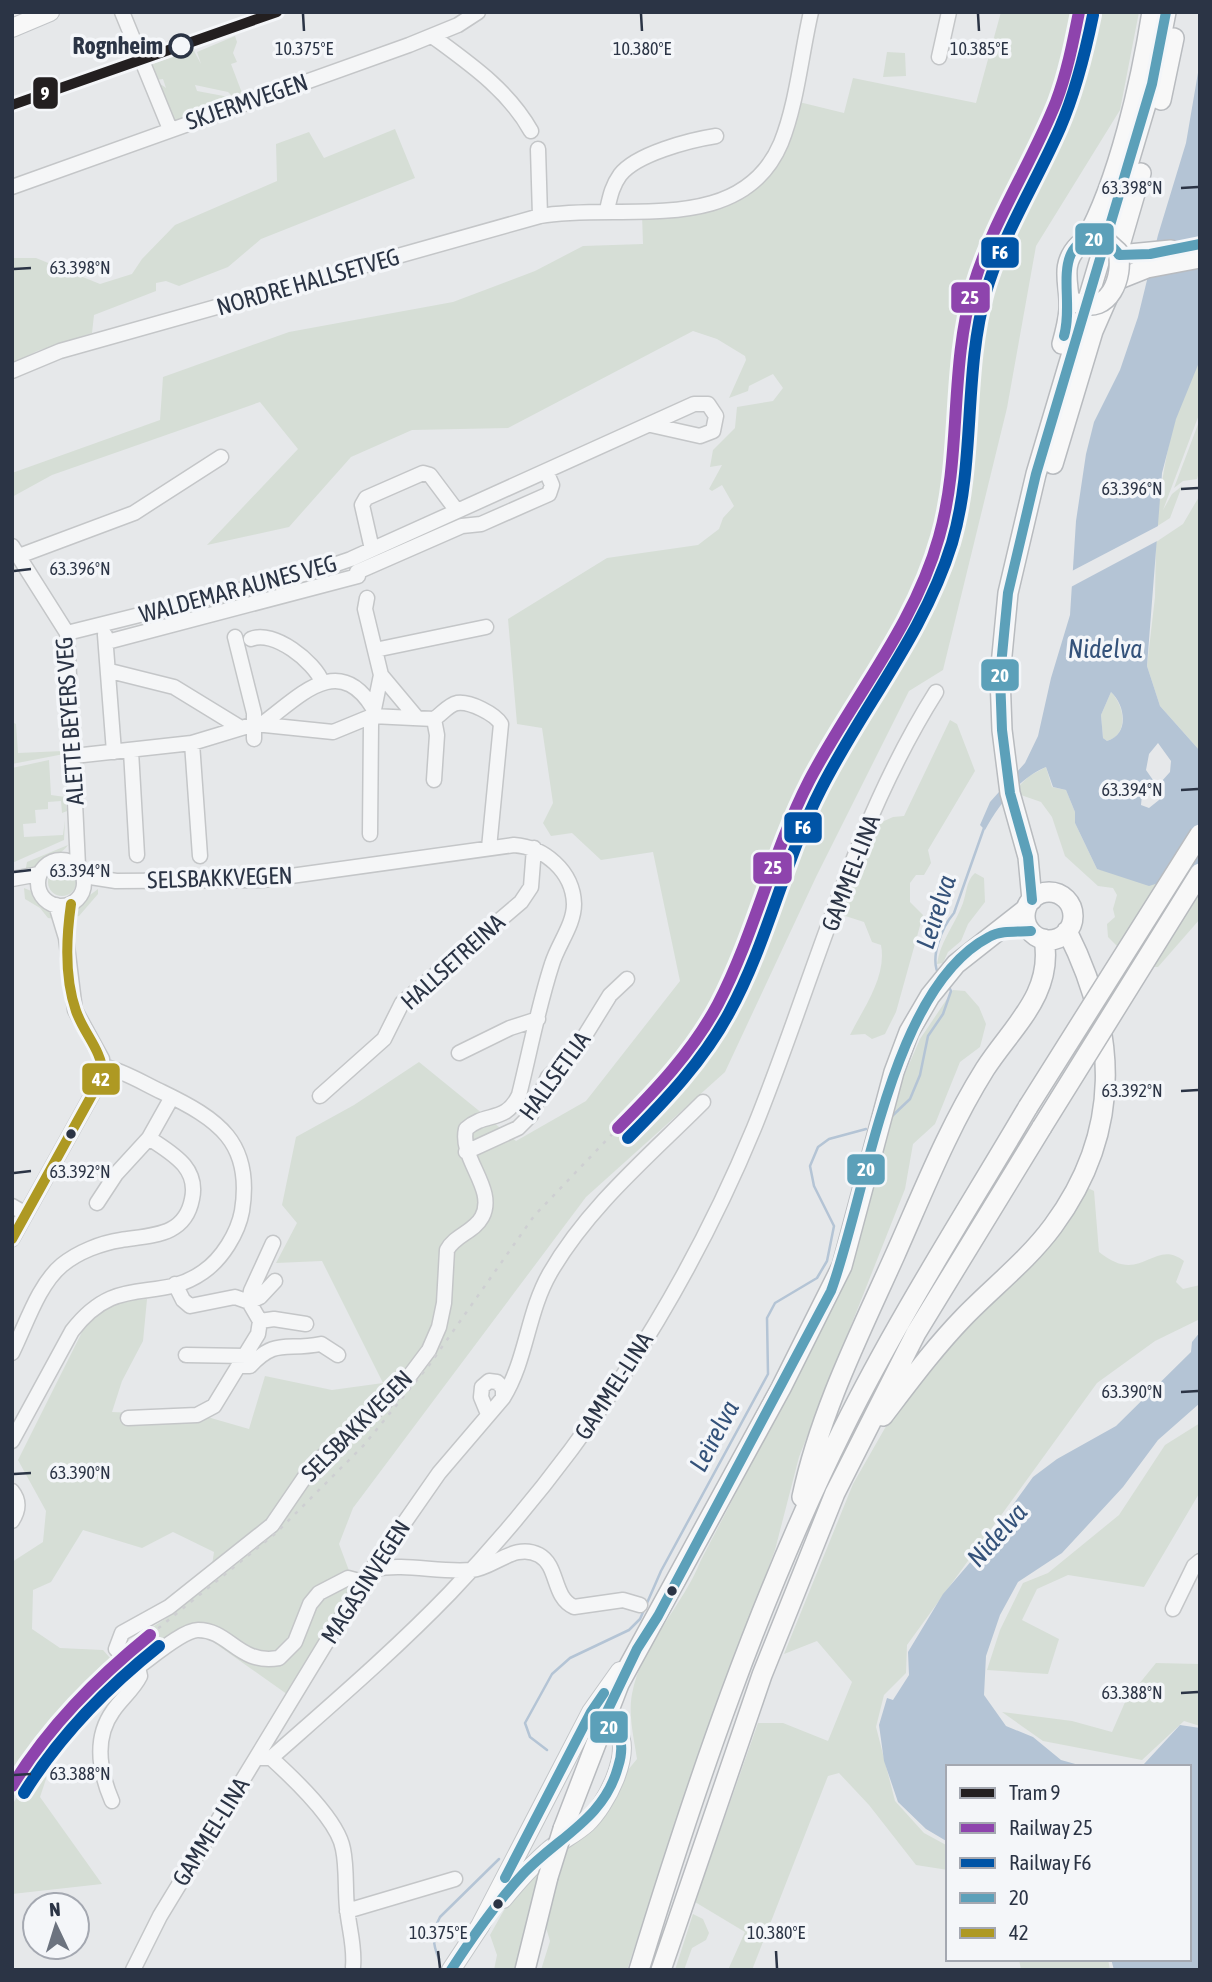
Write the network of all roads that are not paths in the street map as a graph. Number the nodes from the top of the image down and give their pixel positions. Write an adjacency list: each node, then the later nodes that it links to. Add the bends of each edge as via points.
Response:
1 (122, 12): 11 (street, SKJERMVEGEN)
2 (478, 12): 9 (street, SKJERMVEGEN)
3 (811, 12): 16 (street, NORDRE HALLSETVEG, via 782,142 760,177 733,196 693,209)
4 (949, 12): 10 (street)
5 (1152, 12): 18 (highway, via 1119,152)
6 (41, 14): 8 (main road)
7 (1173, 18): 20 (highway, via 1162,97); 30 (highway)
8 (12, 28)
9 (432, 36): 11 (street, SKJERMVEGEN); 12 (street, via 502,92)
10 (939, 57)
11 (170, 129): 15 (street, SKJERMVEGEN)
12 (531, 131)
13 (716, 136): 16 (street, via 693,140 630,166 612,187)
14 (538, 149): 17 (street)
15 (12, 187)
16 (607, 210): 17 (street, NORDRE HALLSETVEG)
17 (540, 216): 25 (street, NORDRE HALLSETVEG, via 60,351)
18 (1091, 240): 20 (highway, bridge, via 1107,242); 23 (highway, via 1073,251 1067,264 1065,280)
19 (1200, 244): 20 (highway, via 1150,254)
20 (1119, 253): 22 (highway, bridge)
21 (1200, 258): 22 (highway, via 1147,268)
22 (1117, 280): 24 (highway, bridge)
23 (1074, 299): 24 (highway, bridge, via 1093,305); 30 (highway, via 1025,472)
24 (1107, 299): 30 (highway, via 1049,478)
25 (12, 370)
26 (651, 425): 28 (street, WALDEMAR AUNES VEG)
27 (221, 457): 32 (street, via 134,513)
28 (546, 471): 29 (street, WALDEMAR AUNES VEG); 39 (street, WALDEMAR AUNES VEG, via 552,485 549,494 481,524 462,526 357,574)
29 (457, 511): 31 (street, WALDEMAR AUNES VEG); 31 (street, via 430,475 423,473 366,498 362,505)
30 (1020, 535): 63 (highway, via 1004,621 1000,707 1007,771)
31 (372, 549): 34 (street, WALDEMAR AUNES VEG, via 316,571)
32 (16, 551): 36 (street, ALETTE BEYERS VEG)
33 (367, 598): 40 (street, via 365,609)
34 (103, 625): 36 (street, WALDEMAR AUNES VEG); 39 (street)
35 (486, 627): 40 (street)
36 (67, 633): 54 (street, ALETTE BEYERS VEG)
37 (235, 637): 49 (street, WALDEMAR AUNES VEG)
38 (251, 639): 43 (street, WALDEMAR AUNES VEG, via 263,636 281,642 319,674)
39 (107, 642): 41 (street)
40 (375, 650): 42 (street)
41 (110, 671): 49 (street, via 174,687); 53 (street)
42 (380, 680): 44 (street); 46 (street); 47 (street)
43 (322, 682): 44 (street); 49 (street)
44 (360, 690): 46 (street)
45 (936, 692): 110 (street, GAMMEL-LINA, via 903,744 754,1128 695,1256 573,1451)
46 (373, 712): 47 (street); 49 (street, via 333,733); 57 (street)
47 (417, 718): 48 (street)
48 (434, 719): 55 (street); 59 (street, via 458,703 500,721)
49 (253, 725): 50 (street); 51 (street)
50 (254, 739)
51 (192, 743): 52 (street); 62 (street, SELSBAKKVEGEN)
52 (131, 751): 53 (street); 61 (street, SELSBAKKVEGEN)
53 (114, 752): 54 (street)
54 (74, 757): 56 (street, ALETTE BEYERS VEG)
55 (434, 780)
56 (77, 827): 64 (street, ALETTE BEYERS VEG); 66 (street, ALETTE BEYERS VEG)
57 (370, 834)
58 (1200, 834): 107 (highway, bridge, via 892,1335)
59 (489, 848): 60 (street, SELSBAKKVEGEN); 66 (street, SELSBAKKVEGEN, via 262,880)
60 (534, 848): 78 (street, via 560,869 574,902); 81 (street, HALLSETREINA, via 531,887 521,902 402,1003 384,1039)
61 (137, 855)
62 (200, 856)
63 (1028, 857): 69 (highway); 72 (highway)
64 (63, 859): 66 (street); 68 (street, via 49,863)
65 (1200, 873): 104 (highway, bridge, via 916,1333)
66 (82, 877): 70 (street)
67 (12, 881): 68 (street)
68 (39, 882): 71 (street, via 42,896)
69 (1056, 893): 72 (highway, via 1044,893); 73 (highway, via 1072,911)
70 (71, 904): 71 (street); 75 (street)
71 (56, 905): 75 (street)
72 (1029, 905): 74 (highway, via 1026,921); 76 (highway)
73 (1068, 931): 74 (highway, via 1059,937); 104 (highway, via 1091,979 1105,1047 1103,1107 1082,1178 1052,1226 924,1361)
74 (1037, 935): 76 (highway); 107 (highway, via 1045,967 1041,988 957,1117 853,1348 807,1471)
75 (66, 938): 80 (street, via 75,1010)
76 (982, 942): 114 (highway, via 930,996 909,1032 896,1064 852,1235 831,1291)
77 (626, 979): 85 (street, HALLSETLIA, via 576,1049 548,1077 531,1115 518,1128)
78 (538, 1019): 79 (street); 85 (street, via 513,1108 466,1129)
79 (459, 1053)
80 (103, 1066): 82 (street); 88 (street, via 99,1085)
81 (320, 1096)
82 (172, 1097): 84 (street); 92 (street, via 207,1115 231,1138 241,1160 245,1192 240,1223 226,1249 203,1272)
83 (703, 1102): 100 (street, MAGASINVEGEN, via 581,1226 538,1297 516,1377)
84 (149, 1138): 86 (street); 96 (street, via 182,1160 191,1177 190,1211 180,1225 165,1233 95,1247 62,1265 50,1278)
85 (466, 1152): 115 (street, SELSBAKKVEGEN, via 485,1206 473,1228 447,1250 444,1303 429,1350 383,1404 313,1465 272,1525 169,1607 122,1633 116,1649 130,1665)
86 (97, 1203)
87 (12, 1206): 88 (street)
88 (26, 1214): 89 (street)
89 (12, 1239)
90 (272, 1243): 93 (street)
91 (275, 1281): 93 (street)
92 (175, 1284): 93 (street, via 190,1306 234,1297); 103 (street, via 123,1292 84,1315)
93 (249, 1302): 94 (street)
94 (260, 1321): 95 (street); 99 (street, via 258,1335)
95 (306, 1324)
96 (12, 1353)
97 (186, 1355): 99 (street)
98 (338, 1355): 99 (street, via 321,1343 296,1349 273,1347 250,1366)
99 (243, 1361): 102 (street, via 214,1406 197,1415)
100 (503, 1398): 101 (street, MAGASINVEGEN); 101 (street, via 498,1382 489,1381 482,1387)
101 (488, 1414): 109 (street, MAGASINVEGEN, via 439,1473)
102 (128, 1418)
103 (12, 1441)
104 (851, 1459): 129 (highway, via 762,1675)
105 (12, 1491): 106 (street, via 18,1498 18,1513)
106 (12, 1521)
107 (793, 1539): 128 (highway, via 718,1735)
108 (1200, 1561): 113 (street)
109 (374, 1569): 110 (street, via 396,1565); 111 (street, MAGASINVEGEN)
110 (471, 1570): 112 (street, via 528,1552 546,1561 560,1595 574,1607 623,1600); 117 (street, GAMMEL-LINA, via 363,1677)
111 (363, 1582): 115 (street, via 348,1578 319,1593 295,1642 279,1658 250,1657 223,1638 199,1630); 117 (street, MAGASINVEGEN)
112 (640, 1605)
113 (1173, 1609)
114 (637, 1648): 116 (highway); 120 (main road, via 591,1712)
115 (138, 1667): 118 (street, via 141,1676 104,1727 99,1757)
116 (601, 1724): 119 (main road, via 620,1735 613,1784 589,1821); 127 (highway, bridge, via 548,1877)
117 (264, 1758): 122 (street, via 340,1836); 125 (street, GAMMEL-LINA, via 160,1916)
118 (113, 1801)
119 (550, 1849): 120 (main road); 123 (main road)
120 (518, 1855): 123 (main road)
121 (455, 1879): 122 (street)
122 (347, 1911): 124 (street, via 355,1947)
123 (480, 1926): 126 (main road)
124 (353, 1967)
125 (133, 1970)
126 (451, 1970)
127 (525, 1970)
128 (639, 1970)
129 (661, 1970)

